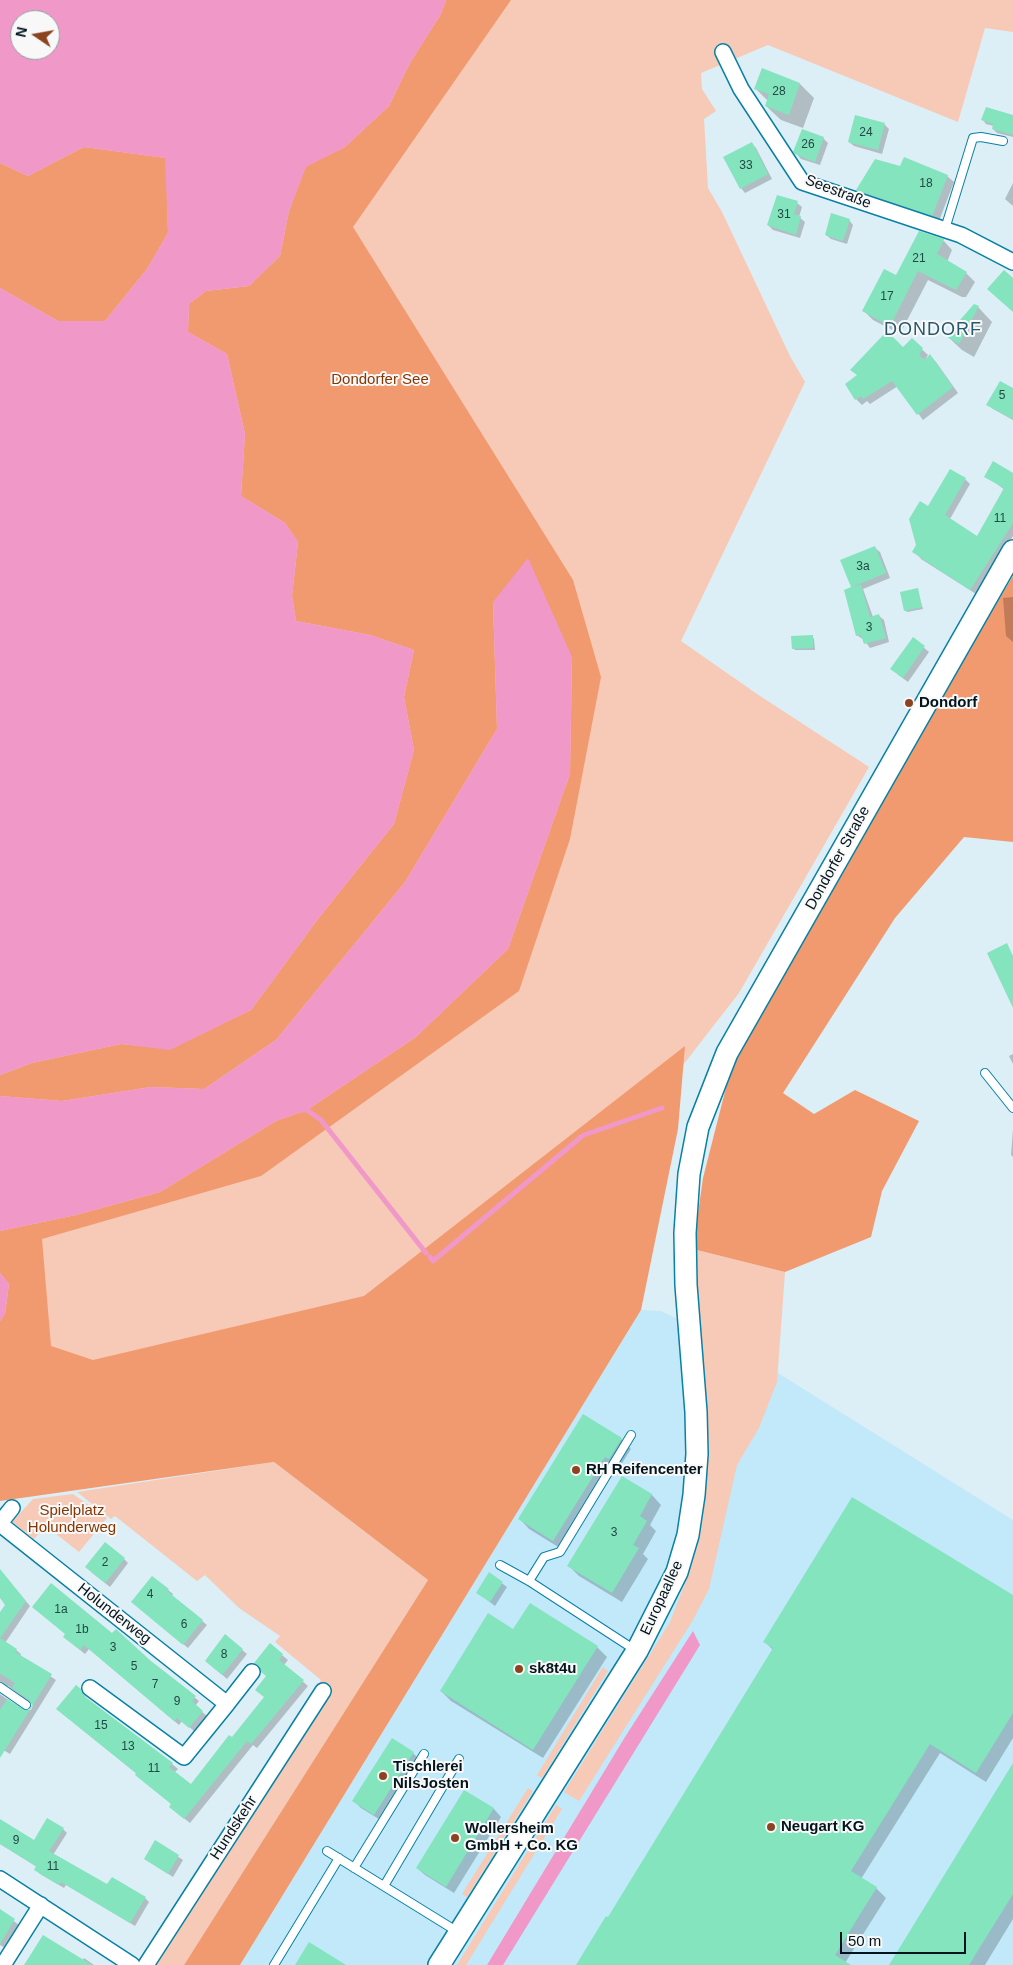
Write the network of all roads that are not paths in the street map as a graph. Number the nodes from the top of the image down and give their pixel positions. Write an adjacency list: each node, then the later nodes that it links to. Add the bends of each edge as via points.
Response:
1 (723, 52): 3 (street, Seestraße, via 741,89 802,182)
2 (1003, 141): 3 (lane, via 982,136 973,138)
3 (945, 229): 4 (street, Seestraße)
4 (1013, 262)
5 (1013, 551): 8 (main road, Dondorfer Straße, via 727,1053 698,1127)
6 (985, 1073): 7 (lane)
7 (1013, 1108)
8 (689, 1174): 14 (main road, Europaallee, via 686,1285 696,1412 694,1495 688,1535 677,1572)
9 (631, 1435): 13 (lane, via 560,1552 544,1558)
10 (12, 1508): 11 (street)
11 (0, 1523): 19 (street, Holunderweg)
12 (500, 1565): 13 (lane)
13 (529, 1581): 14 (lane)
14 (637, 1651): 29 (main road, Europaallee)
15 (252, 1672): 19 (street)
16 (0, 1688): 20 (lane)
17 (90, 1688): 19 (street, via 184,1757)
18 (323, 1691): 32 (street, Hundskehr)
19 (227, 1704)
20 (26, 1705)
21 (424, 1754): 25 (lane)
22 (460, 1759): 27 (lane)
23 (328, 1851): 24 (lane)
24 (339, 1858): 25 (lane); 33 (lane)
25 (354, 1868): 27 (lane)
26 (0, 1879): 28 (street)
27 (384, 1886): 29 (lane)
28 (41, 1905): 30 (street); 31 (street)
29 (458, 1932): 34 (main road, Europaallee)
30 (3, 1965)
31 (132, 1965)
32 (146, 1965)
33 (274, 1965)
34 (438, 1965)

